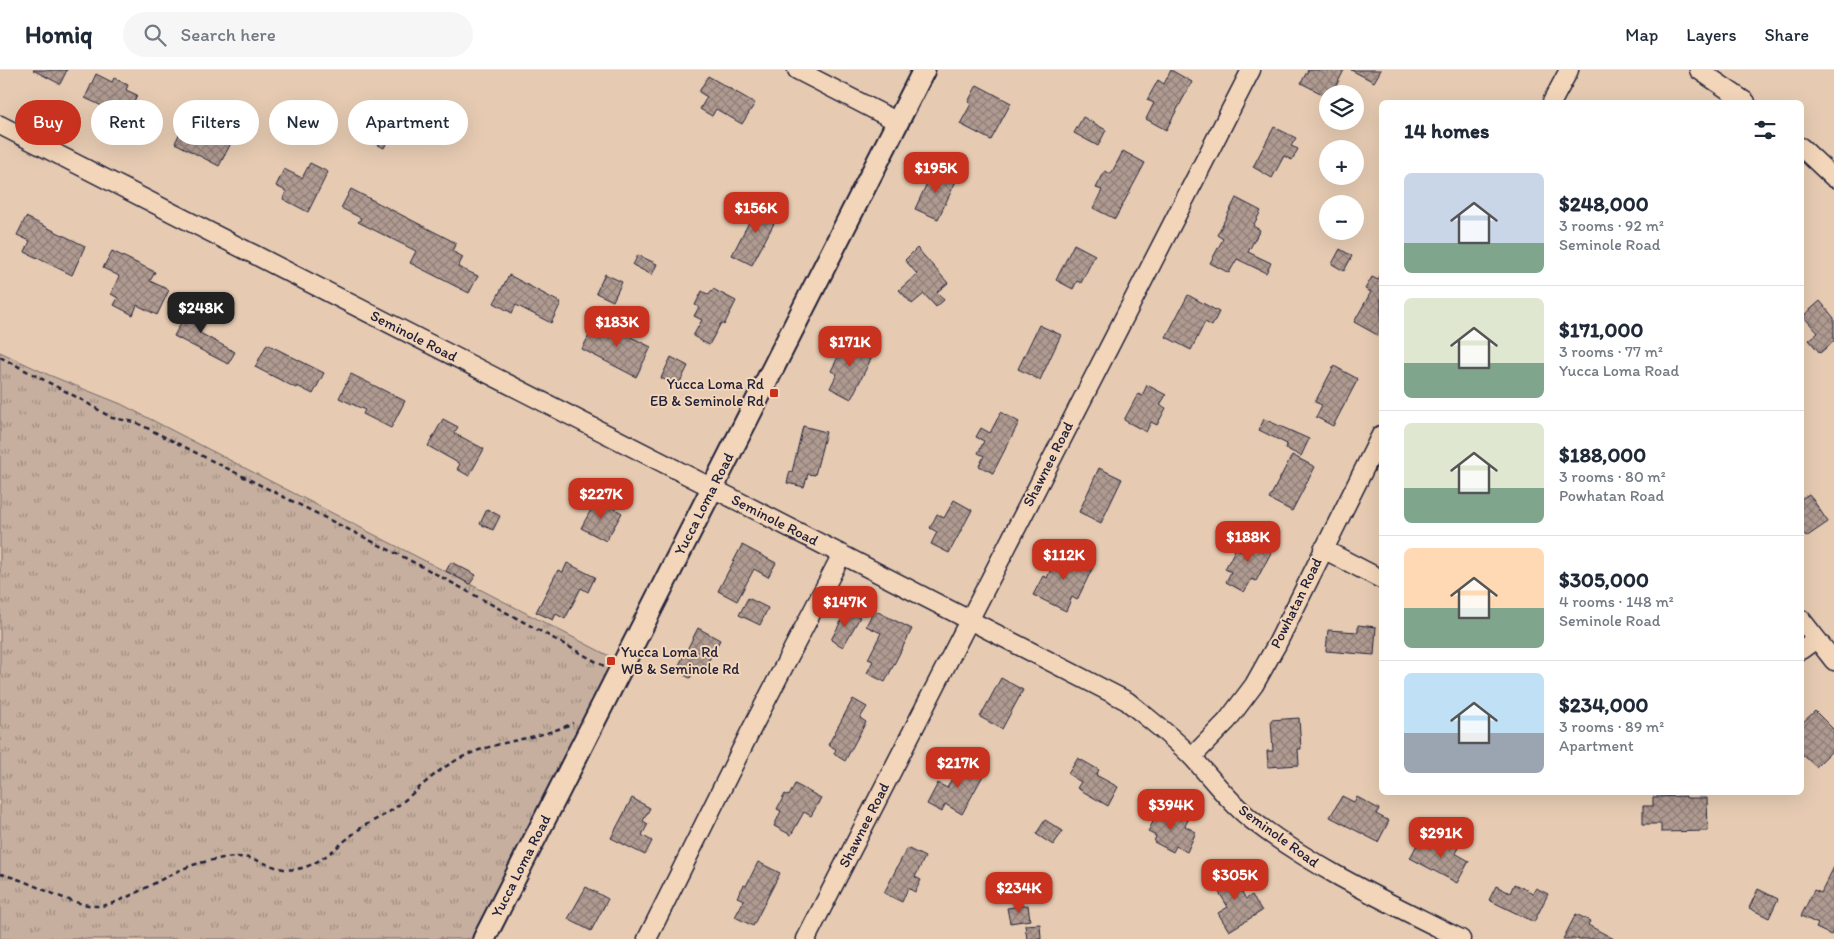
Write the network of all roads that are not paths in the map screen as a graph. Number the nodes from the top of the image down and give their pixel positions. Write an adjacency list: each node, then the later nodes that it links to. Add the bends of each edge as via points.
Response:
1 (797, 70): 8 (street)
2 (924, 70): 8 (main road, Yucca Loma Road)
3 (1250, 70): 17 (street, Shawnee Road)
4 (1568, 70): 6 (street)
5 (1699, 70): 7 (street)
6 (1553, 100)
7 (1743, 100)
8 (898, 122): 13 (main road, Yucca Loma Road)
9 (0, 126): 13 (street, Seminole Road)
10 (1804, 150): 11 (street)
11 (1834, 178)
12 (1379, 439): 14 (street, Powhatan Road)
13 (712, 488): 15 (street, Seminole Road); 23 (main road, Yucca Loma Road)
14 (1323, 549): 16 (street); 22 (street, Powhatan Road, via 1254,684 1227,721)
15 (842, 554): 17 (street, Seminole Road); 24 (street, via 750,730)
16 (1379, 578)
17 (968, 619): 22 (street, Seminole Road, via 1127,701); 25 (street, Shawnee Road)
18 (1804, 623): 19 (street)
19 (1816, 639): 20 (street); 21 (street)
20 (1804, 648)
21 (1834, 661)
22 (1192, 757): 26 (street, Seminole Road, via 1252,820 1290,847 1341,878)
23 (484, 939)
24 (647, 939)
25 (806, 939)
26 (1461, 939)

